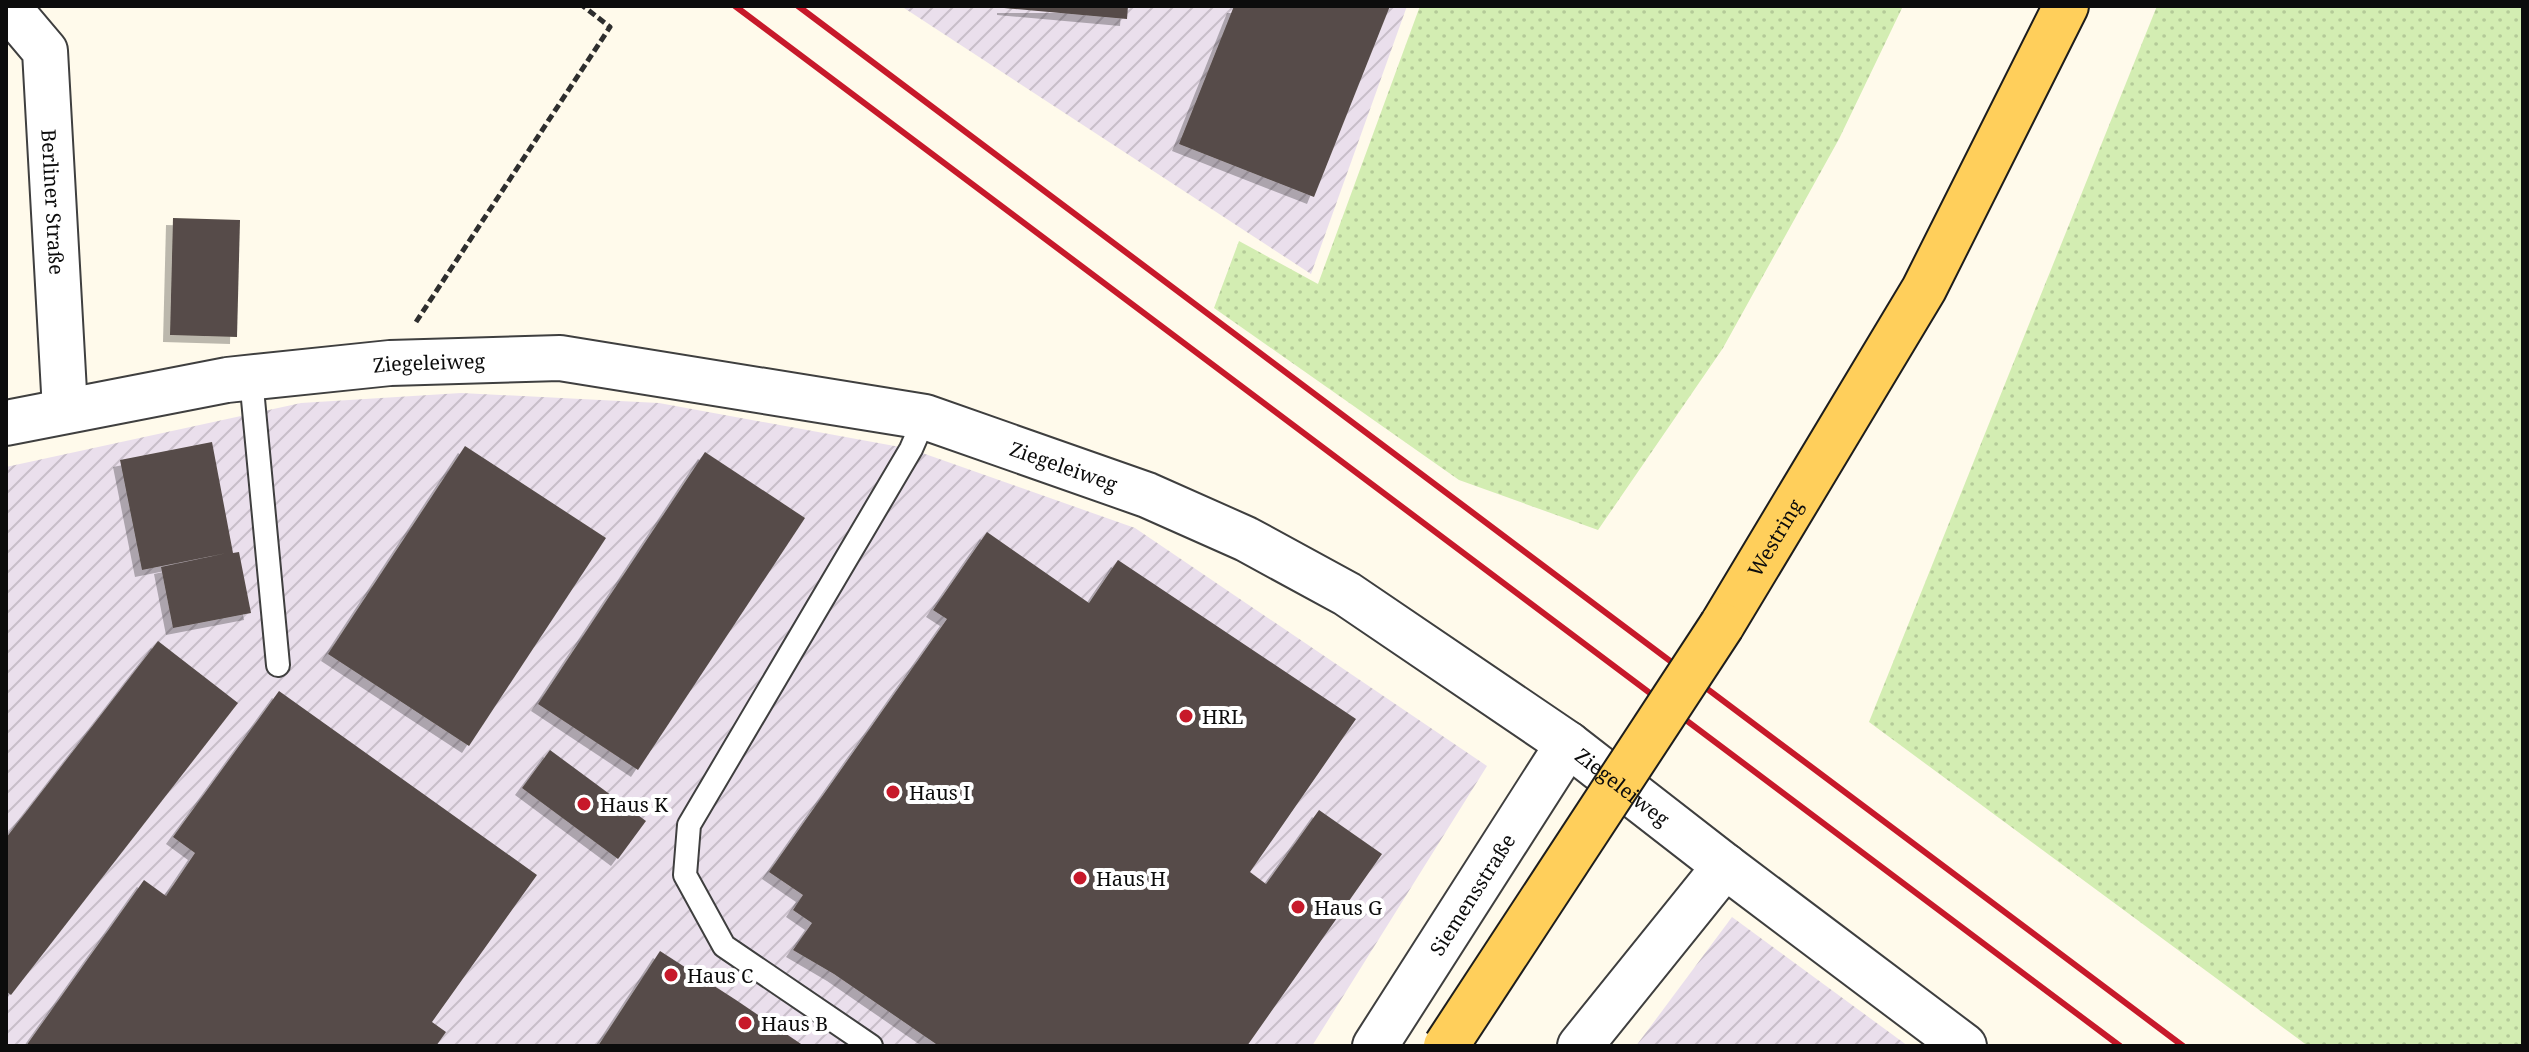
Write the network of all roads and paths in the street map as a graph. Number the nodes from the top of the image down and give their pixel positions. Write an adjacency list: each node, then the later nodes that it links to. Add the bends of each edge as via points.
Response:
1 (7, 6): 6 (street, Berliner Straße, via 45,51)
2 (583, 6): 4 (path, via 610,27)
3 (2066, 6): 14 (main road, Westring, bridge, via 1924,289 1722,625)
4 (390, 363): 5 (street, Ziegeleiweg); 7 (street, Ziegeleiweg, via 560,358)
5 (251, 378): 6 (street, Ziegeleiweg); 9 (lane)
6 (65, 410): 8 (street, Ziegeleiweg)
7 (925, 417): 10 (street, Ziegeleiweg, via 1147,495 1246,539 1347,594); 12 (lane, via 689,825 685,875 724,946)
8 (6, 423)
9 (278, 665)
10 (1568, 744): 11 (street, Ziegeleiweg); 13 (street, Siemensstraße)
11 (1725, 866): 15 (street); 16 (street, Ziegeleiweg)
12 (871, 1046)
13 (1375, 1046)
14 (1446, 1046)
15 (1580, 1046)
16 (1964, 1046)

